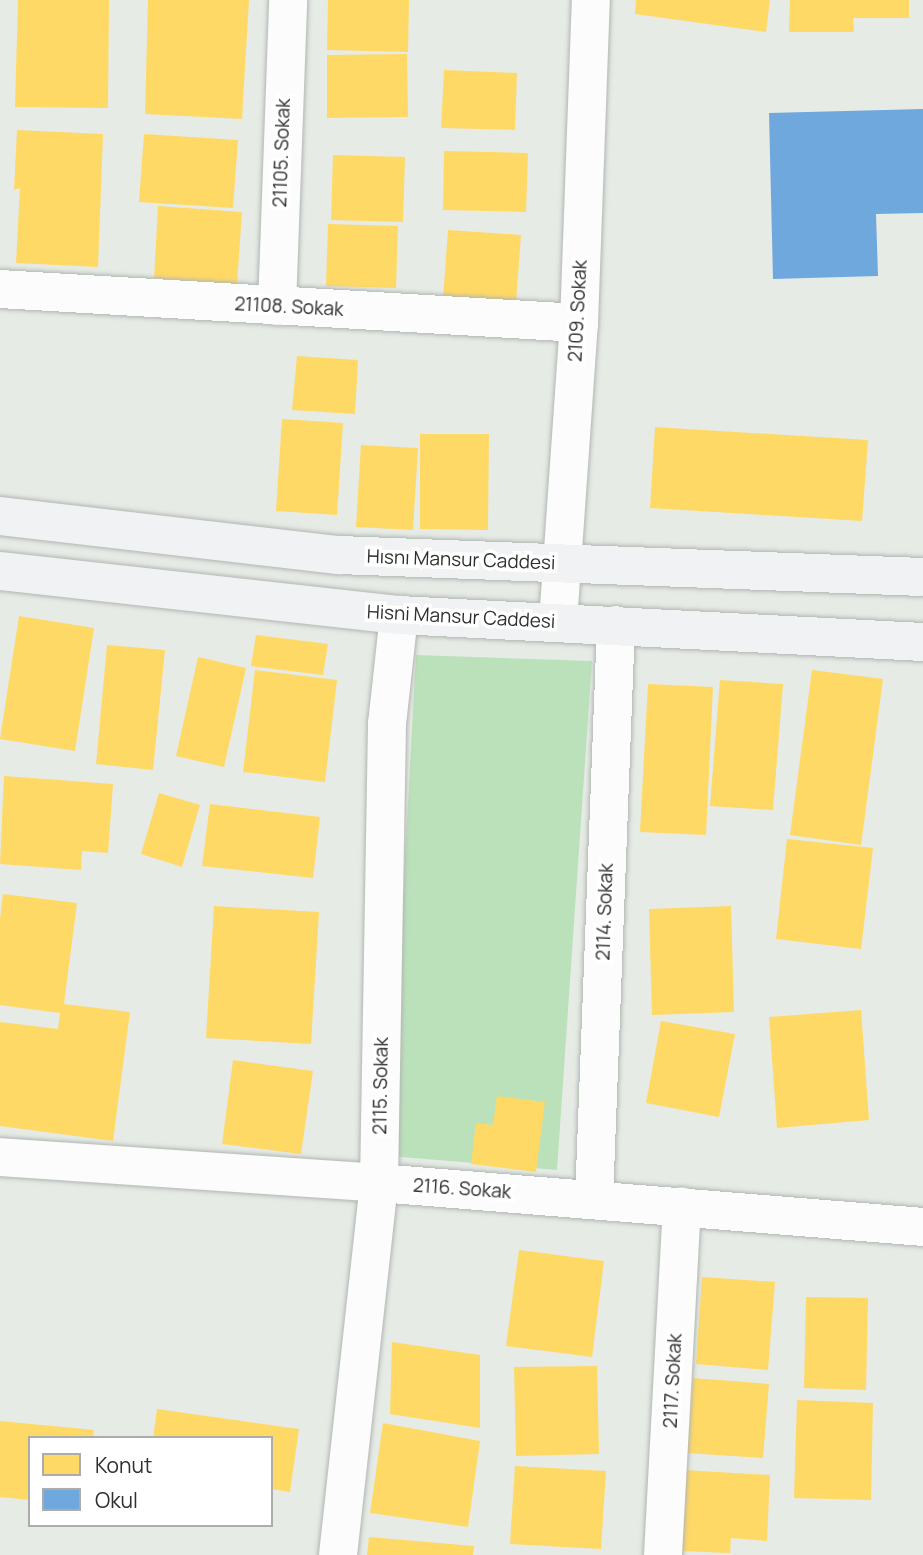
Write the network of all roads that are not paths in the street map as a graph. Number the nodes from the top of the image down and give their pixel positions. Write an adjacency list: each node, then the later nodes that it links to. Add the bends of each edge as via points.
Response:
1 (288, 0): 4 (street, 21105. Sokak)
2 (591, 0): 5 (street, 2109. Sokak)
3 (0, 289): 4 (street, 21108. Sokak)
4 (277, 306): 5 (street, 21108. Sokak)
5 (579, 323): 7 (street, 2109. Sokak)
6 (0, 516): 7 (main road, Hısnı Mansur Caddesi, via 339,555)
7 (562, 565): 9 (main road, Hısnı Mansur Caddesi); 11 (street, 2109. Sokak)
8 (0, 571): 10 (main road, Hisni Mansur Caddesi)
9 (923, 577)
10 (399, 615): 11 (main road, Hisni Mansur Caddesi); 15 (street, 2115. Sokak, via 387,724)
11 (558, 622): 12 (main road, Hisni Mansur Caddesi)
12 (616, 625): 13 (main road, Hisni Mansur Caddesi); 16 (street, 2114. Sokak)
13 (923, 642)
14 (0, 1157): 15 (street, 2116. Sokak)
15 (379, 1183): 16 (street, 2116. Sokak); 19 (street, 2115. Sokak)
16 (594, 1200): 17 (street, 2116. Sokak)
17 (682, 1207): 18 (street, 2116. Sokak); 20 (street, 2117. Sokak)
18 (923, 1227)
19 (338, 1555)
20 (663, 1555)

